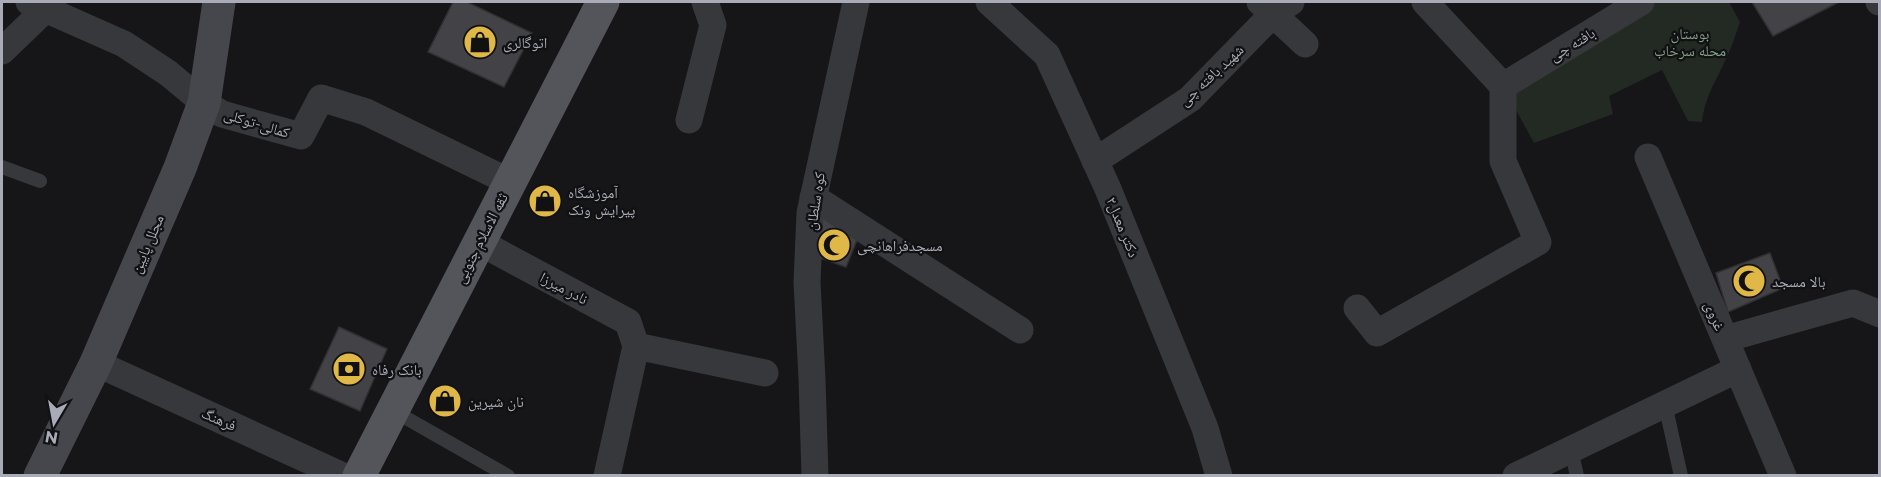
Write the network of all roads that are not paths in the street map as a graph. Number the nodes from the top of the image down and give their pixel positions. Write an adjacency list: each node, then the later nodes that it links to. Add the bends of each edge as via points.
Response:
1 (219, 2): 13 (street, مجلل پایین)
2 (603, 2): 19 (main road, ثقه الاسلام جنوبی)
3 (705, 2): 14 (street, via 713,25)
4 (856, 2): 20 (street, کوه سلطان)
5 (989, 2): 16 (street, دکتر معدل۲, via 1047,55)
6 (1425, 2): 12 (street)
7 (1641, 2): 12 (street, بافته چی)
8 (42, 4): 11 (street); 13 (street, کمالی-توکلی, via 124,44)
9 (1275, 6): 10 (street); 16 (street, شهید بافته چی, via 1190,99)
10 (1305, 44)
11 (2, 51)
12 (1503, 86): 22 (street, via 1503,161 1538,242 1377,333)
13 (204, 103): 19 (street, کمالی-توکلی, via 222,114 301,136 321,98 366,112); 27 (street, مجلل پایین)
14 (689, 120)
15 (1648, 157): 25 (street, غروی)
16 (1095, 161): 39 (street, دکتر معدل۲, via 1205,428)
17 (2, 167): 18 (lane)
18 (40, 182)
19 (510, 182): 21 (main road, ثقه الاسلام جنوبی)
20 (813, 197): 24 (street); 38 (street, کوه سلطان, via 807,269)
21 (479, 242): 26 (street, نادر میرزا, via 628,322); 31 (main road, ثقه الاسلام جنوبی)
22 (1357, 308)
23 (1880, 314): 25 (street, via 1853,303)
24 (1020, 330)
25 (1725, 339): 28 (street, غروی)
26 (636, 346): 29 (street); 37 (street)
27 (96, 363): 33 (street, مجلل پایین); 34 (street, فرهنگ)
28 (1738, 369): 30 (street); 43 (street, غروی)
29 (765, 373)
30 (1665, 404): 32 (street); 42 (lane)
31 (393, 410): 35 (main road, ثقه الاسلام جنوبی); 36 (lane)
32 (1570, 449): 40 (street); 41 (lane)
33 (40, 476)
34 (343, 476)
35 (359, 476)
36 (508, 476)
37 (607, 476)
38 (814, 476)
39 (1219, 476)
40 (1516, 476)
41 (1576, 476)
42 (1681, 476)
43 (1783, 476)

